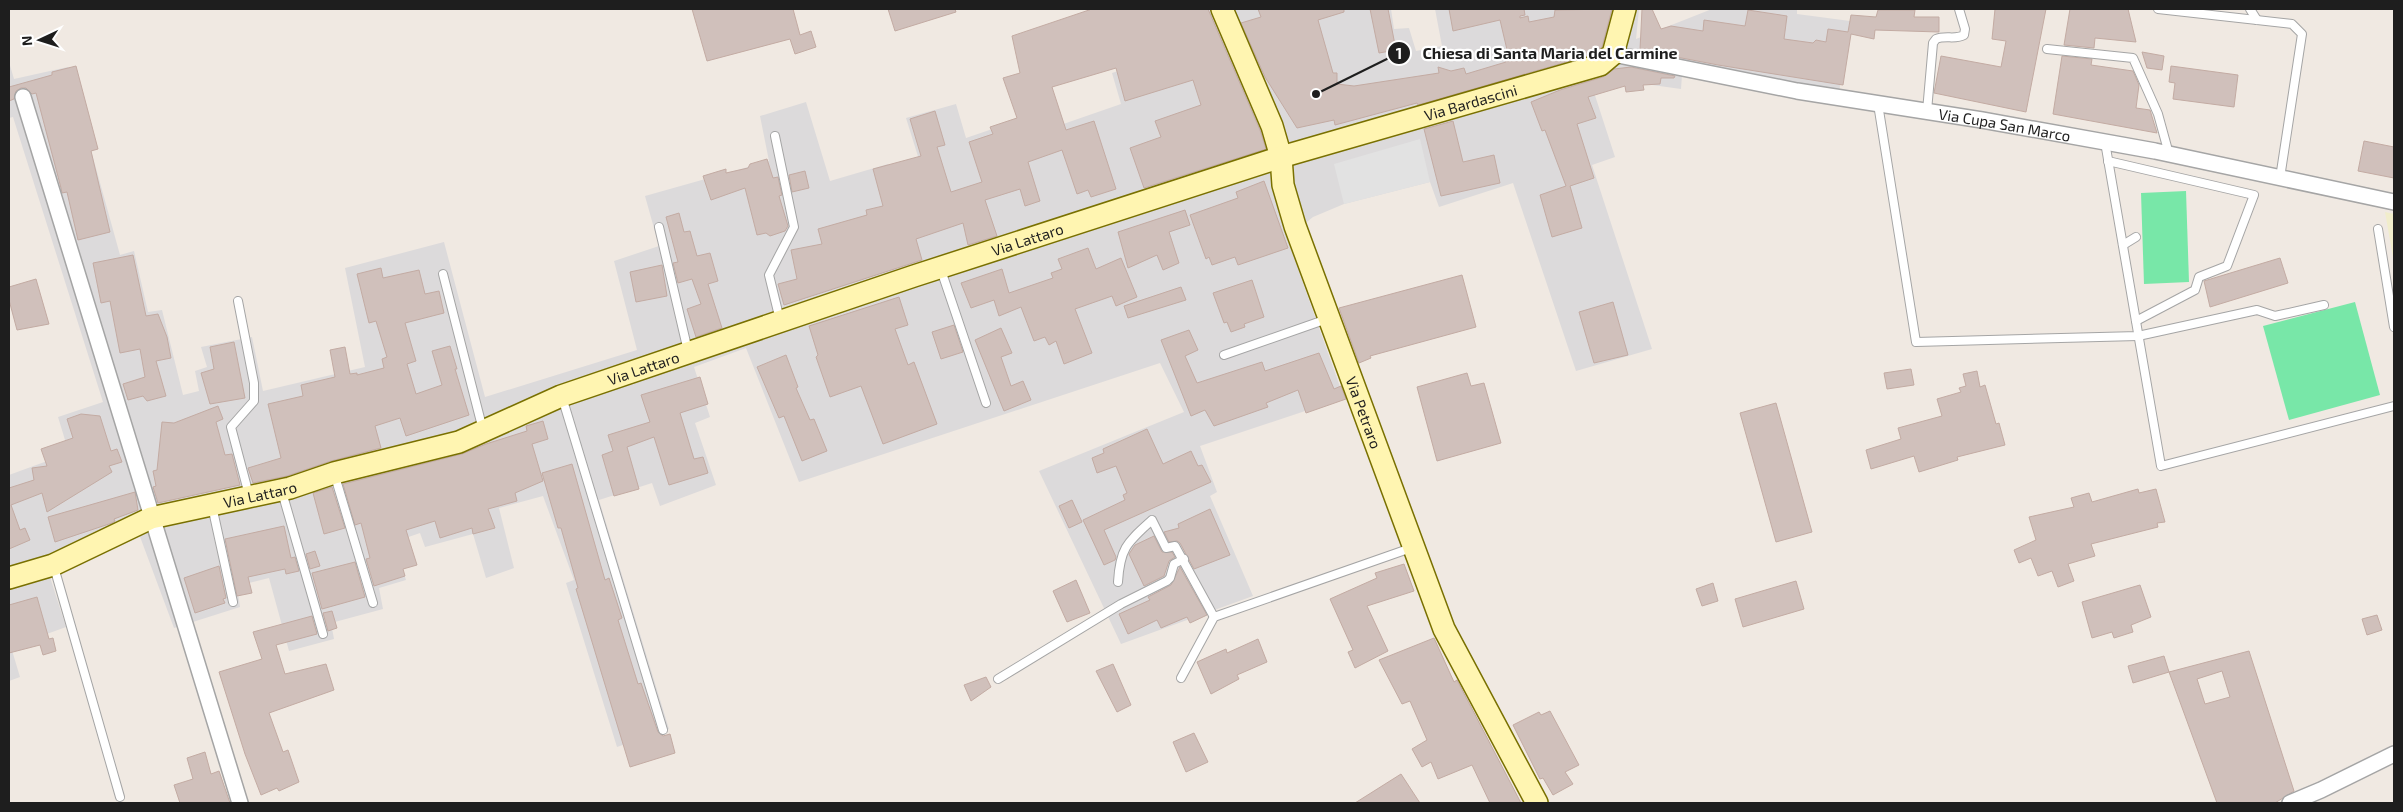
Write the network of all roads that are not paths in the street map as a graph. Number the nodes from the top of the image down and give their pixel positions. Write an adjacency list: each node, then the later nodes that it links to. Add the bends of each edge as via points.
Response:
1 (1222, 9): 15 (street, Via Petraro, via 1272,126)
2 (1625, 9): 8 (street)
3 (1959, 9): 11 (lane, via 1964,35 1943,36 1933,43)
4 (2158, 9): 6 (lane)
5 (2250, 9): 6 (lane)
6 (2257, 20): 17 (lane, via 2292,24 2302,34)
7 (2047, 49): 14 (lane, via 2133,58 2158,114)
8 (1613, 54): 10 (street, Via Cupa San Marco); 15 (street, Via Bardascini, via 1600,65)
9 (23, 97): 42 (street)
10 (1878, 104): 11 (street, Via Cupa San Marco); 31 (lane, via 1916,342)
11 (1927, 111): 13 (street, Via Cupa San Marco)
12 (775, 136): 29 (lane, via 794,227 769,275)
13 (2105, 142): 14 (street, Via Cupa San Marco); 16 (lane)
14 (2169, 154): 17 (street, Via Cupa San Marco)
15 (1281, 156): 23 (street, Via Lattaro); 27 (street, Via Petraro, via 1284,185 1295,226)
16 (2108, 161): 22 (lane); 28 (lane, via 2254,195 2227,266 2199,277 2196,290)
17 (2280, 178): 18 (street, Via Cupa San Marco)
18 (2394, 202)
19 (659, 227): 32 (lane)
20 (2378, 229): 30 (lane)
21 (2136, 237): 22 (lane)
22 (2123, 245): 28 (lane)
23 (940, 268): 29 (street, Via Lattaro); 35 (lane)
24 (443, 274): 37 (lane)
25 (238, 301): 40 (lane, via 254,383 254,401 231,427)
26 (2324, 305): 31 (lane, via 2275,316 2257,310)
27 (1329, 318): 33 (lane); 43 (street, Via Petraro)
28 (2136, 321): 31 (lane)
29 (781, 322): 32 (street, Via Lattaro)
30 (2394, 327)
31 (2138, 336): 36 (lane, via 2161,466)
32 (689, 352): 34 (street, Via Lattaro)
33 (1224, 355)
34 (561, 396): 37 (street, Via Lattaro); 54 (lane)
35 (986, 403)
36 (2394, 406)
37 (484, 432): 38 (street, Via Lattaro, via 459,442)
38 (334, 473): 39 (street, Via Lattaro); 49 (lane)
39 (282, 490): 40 (street, Via Lattaro); 51 (lane)
40 (250, 496): 41 (street, Via Lattaro)
41 (212, 505): 42 (street, Via Lattaro); 48 (lane)
42 (151, 518): 45 (street, Via Lattaro); 57 (street)
43 (1413, 547): 50 (lane); 58 (street, Via Petraro, via 1444,629)
44 (1184, 559): 47 (lane, via 1175,546 1166,548 1152,520 1128,542 1119,564); 50 (lane); 53 (lane, via 1174,564 1167,582 1121,604)
45 (53, 565): 46 (street, Via Lattaro); 56 (lane)
46 (9, 578)
47 (1118, 582)
48 (233, 602)
49 (373, 603)
50 (1214, 617): 52 (lane)
51 (323, 634)
52 (1181, 678)
53 (998, 679)
54 (664, 730)
55 (2394, 754): 59 (street)
56 (120, 796)
57 (240, 803)
58 (1537, 803)
59 (2290, 803)

